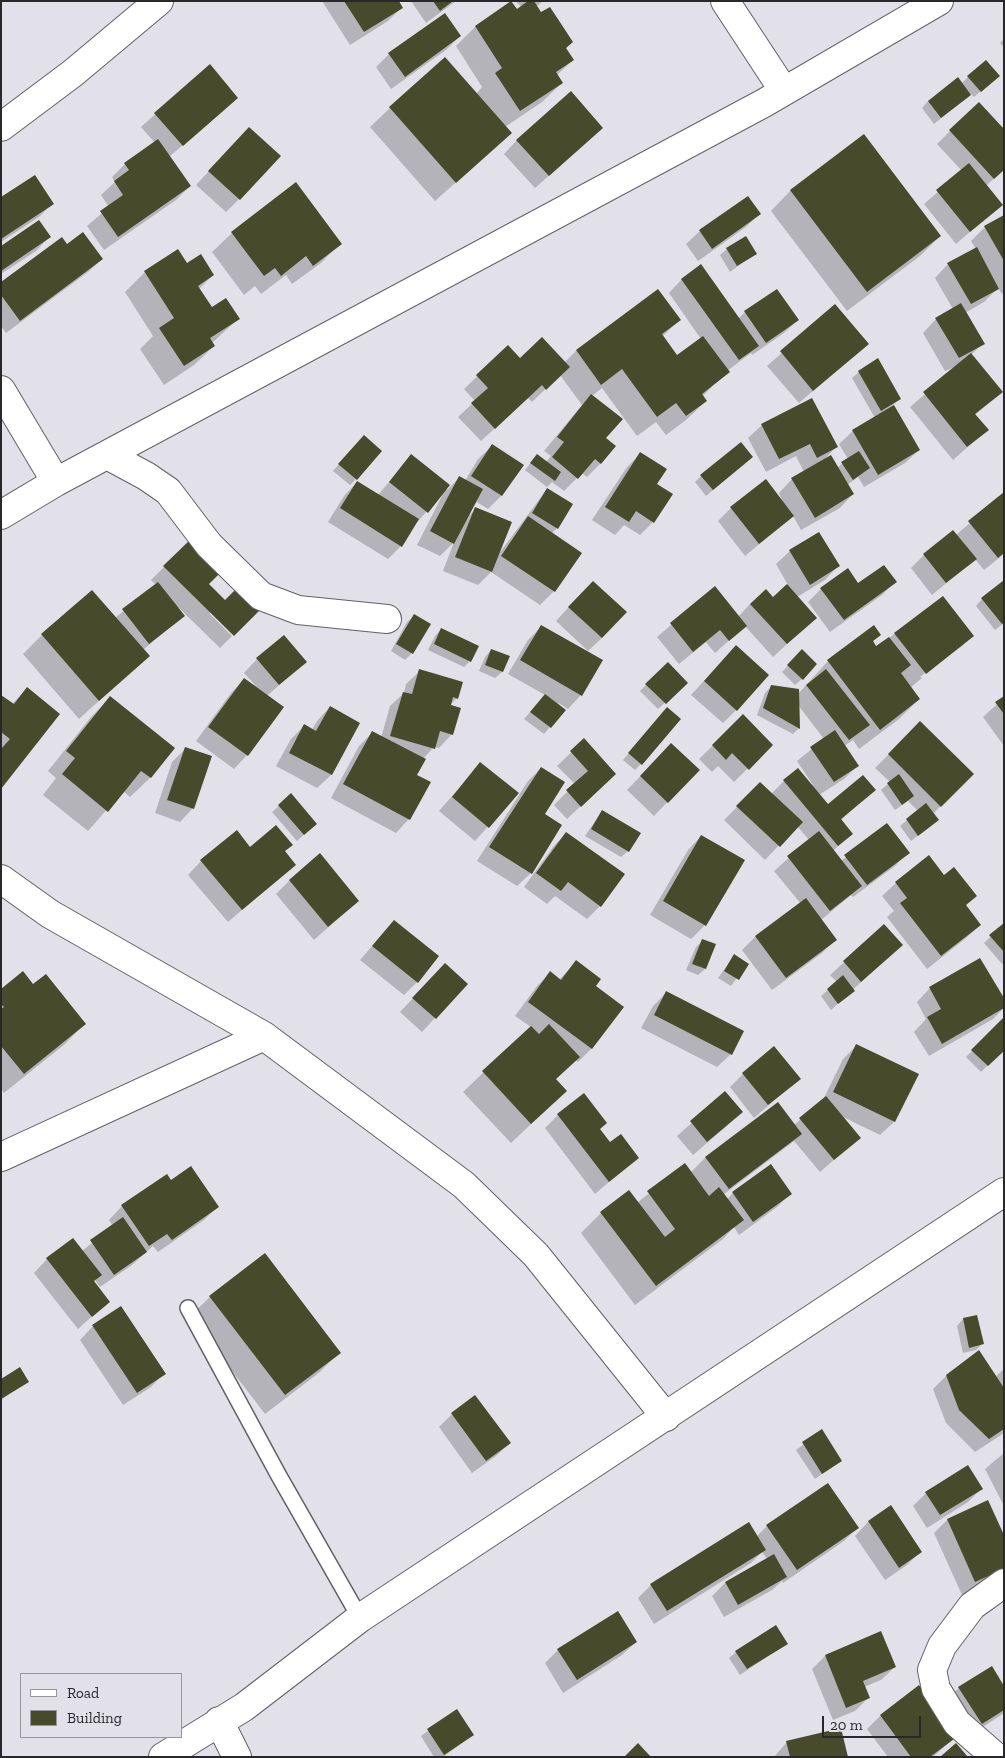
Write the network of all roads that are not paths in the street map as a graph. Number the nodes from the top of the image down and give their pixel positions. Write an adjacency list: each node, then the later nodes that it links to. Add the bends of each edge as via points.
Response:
1 (725, 1): 4 (street)
2 (939, 1): 4 (street)
3 (155, 2): 5 (street, via 73,74)
4 (784, 91): 7 (street)
5 (1, 127)
6 (1, 390): 8 (street)
7 (107, 455): 8 (street); 10 (street, via 168,491 209,545 261,596 298,610)
8 (56, 482): 9 (street)
9 (1, 515)
10 (388, 619)
11 (1, 879): 12 (street, via 50,914)
12 (264, 1036): 13 (street); 16 (street, via 464,1184 536,1255)
13 (1, 1157)
14 (1003, 1195): 16 (street)
15 (188, 1308): 18 (lane)
16 (666, 1417): 18 (street)
17 (1004, 1583): 22 (street, via 972,1606 942,1646 932,1670 936,1689 957,1723)
18 (360, 1618): 19 (street, via 244,1707)
19 (219, 1721): 20 (street); 21 (street)
20 (163, 1757)
21 (237, 1757)
22 (996, 1757)

